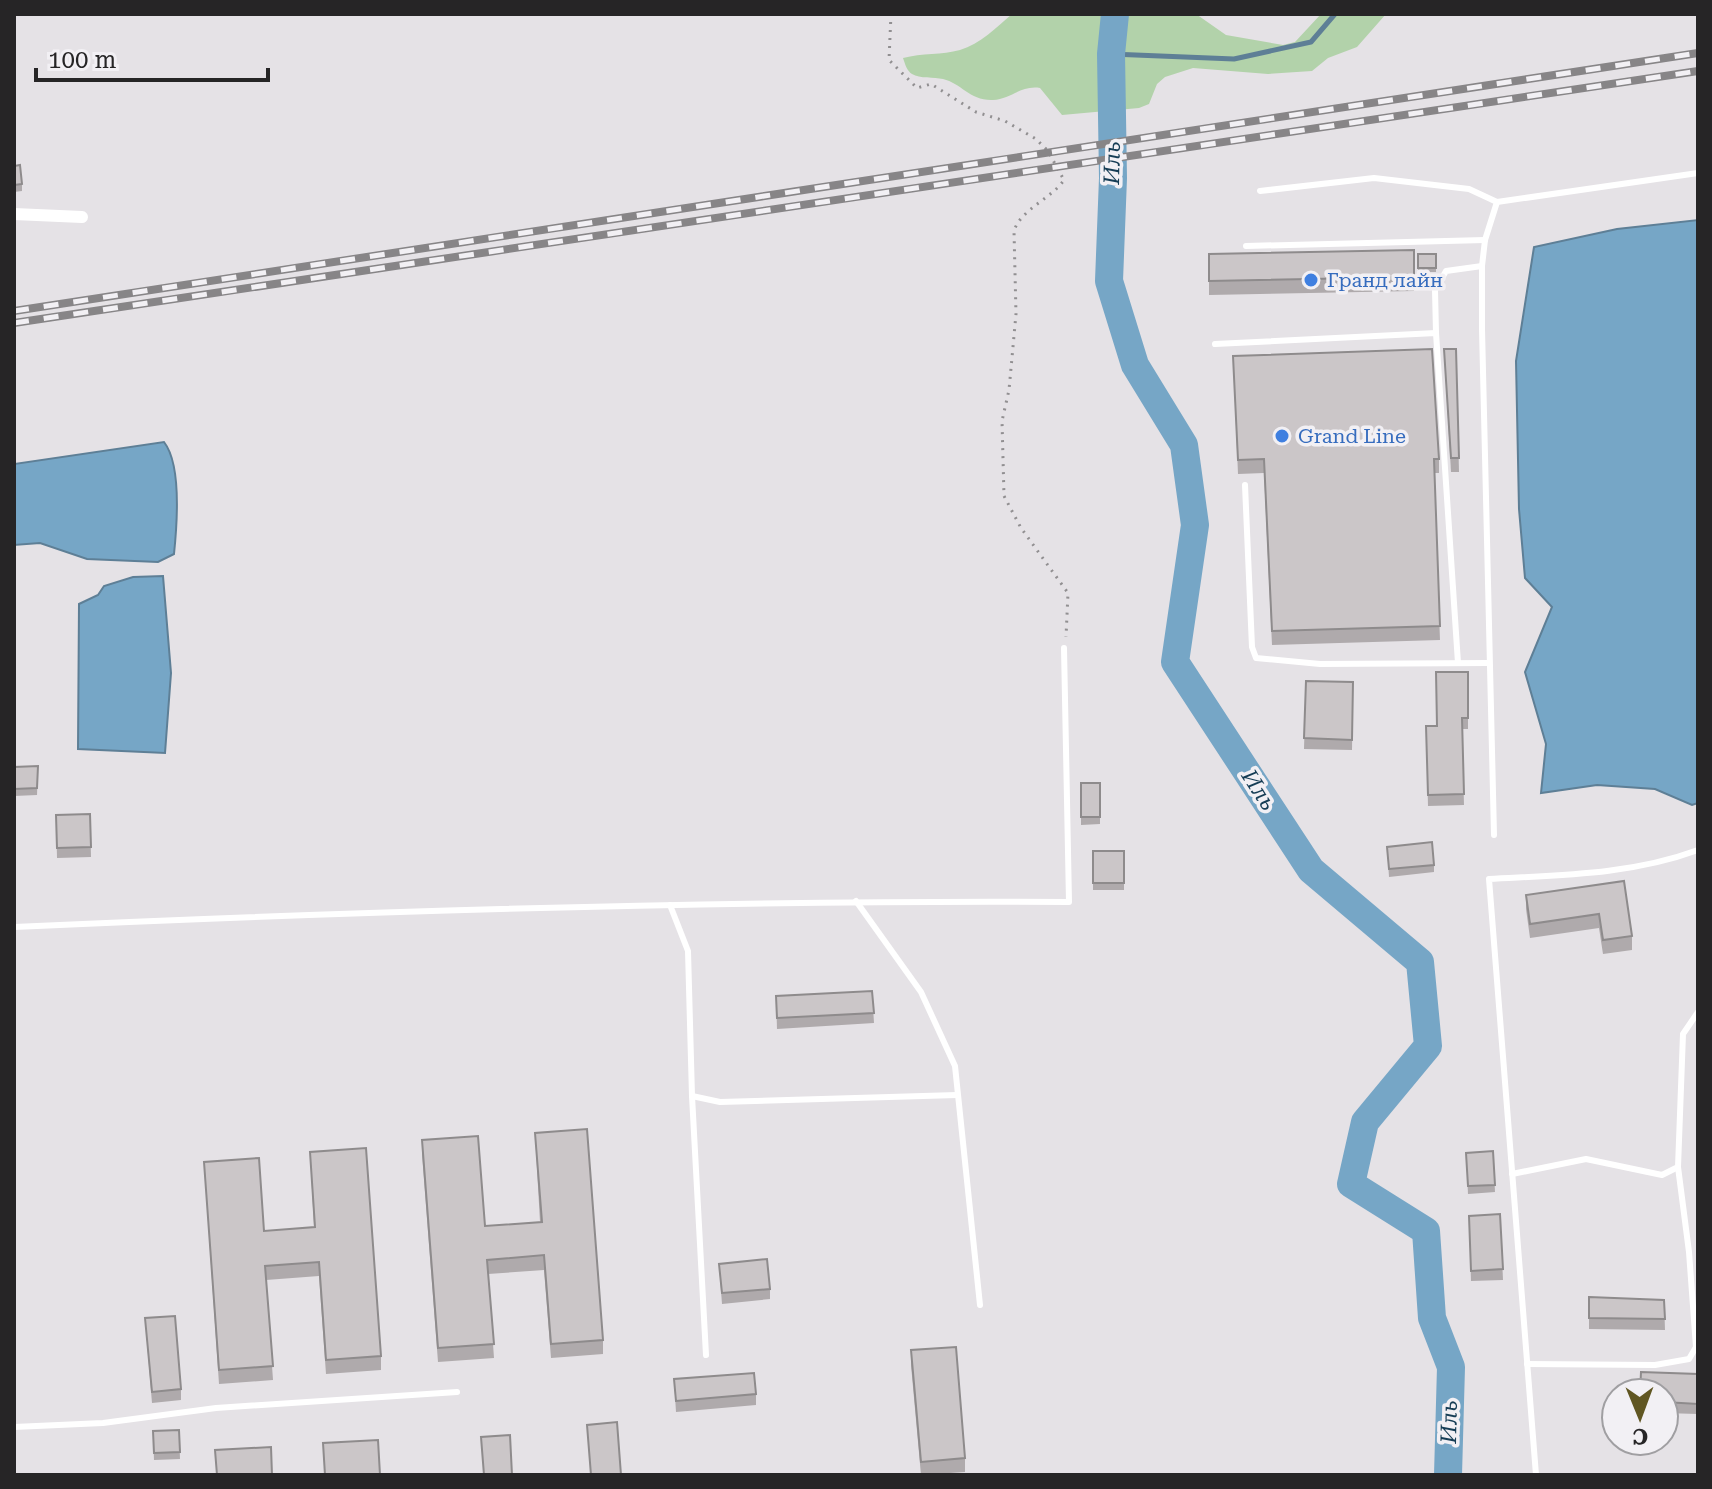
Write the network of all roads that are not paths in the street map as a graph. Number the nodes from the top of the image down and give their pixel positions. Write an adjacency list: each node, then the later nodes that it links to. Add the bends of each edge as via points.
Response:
1 (1698, 173): 3 (lane)
2 (1260, 191): 3 (lane, via 1374,178 1469,189)
3 (1497, 202): 6 (lane)
4 (14, 214): 5 (street)
5 (82, 217)
6 (1485, 240): 7 (lane); 8 (lane)
7 (1246, 246)
8 (1482, 266): 9 (lane, via 1446,271 1435,290); 14 (lane)
9 (1436, 333): 10 (lane); 13 (lane)
10 (1215, 344)
11 (1245, 485): 13 (lane, via 1256,658 1320,664)
12 (1064, 648): 17 (lane, via 1069,902)
13 (1458, 663): 14 (lane)
14 (1488, 663): 15 (lane)
15 (1494, 835)
16 (1698, 850): 24 (lane, via 1614,872 1489,879)
17 (856, 901): 18 (lane); 21 (lane, via 921,992 955,1066)
18 (670, 905): 19 (lane); 22 (lane, via 688,951)
19 (14, 927)
20 (1698, 1012): 23 (lane, via 1683,1034)
21 (957, 1095): 22 (lane, via 720,1102); 25 (lane)
22 (692, 1096): 26 (lane)
23 (1678, 1167): 24 (lane, via 1662,1175 1586,1159); 27 (lane, via 1696,1347 1689,1359 1655,1365)
24 (1512, 1174): 27 (lane)
25 (980, 1305)
26 (706, 1355)
27 (1527, 1364): 30 (lane)
28 (457, 1392): 29 (lane)
29 (14, 1427)
30 (1536, 1475)

